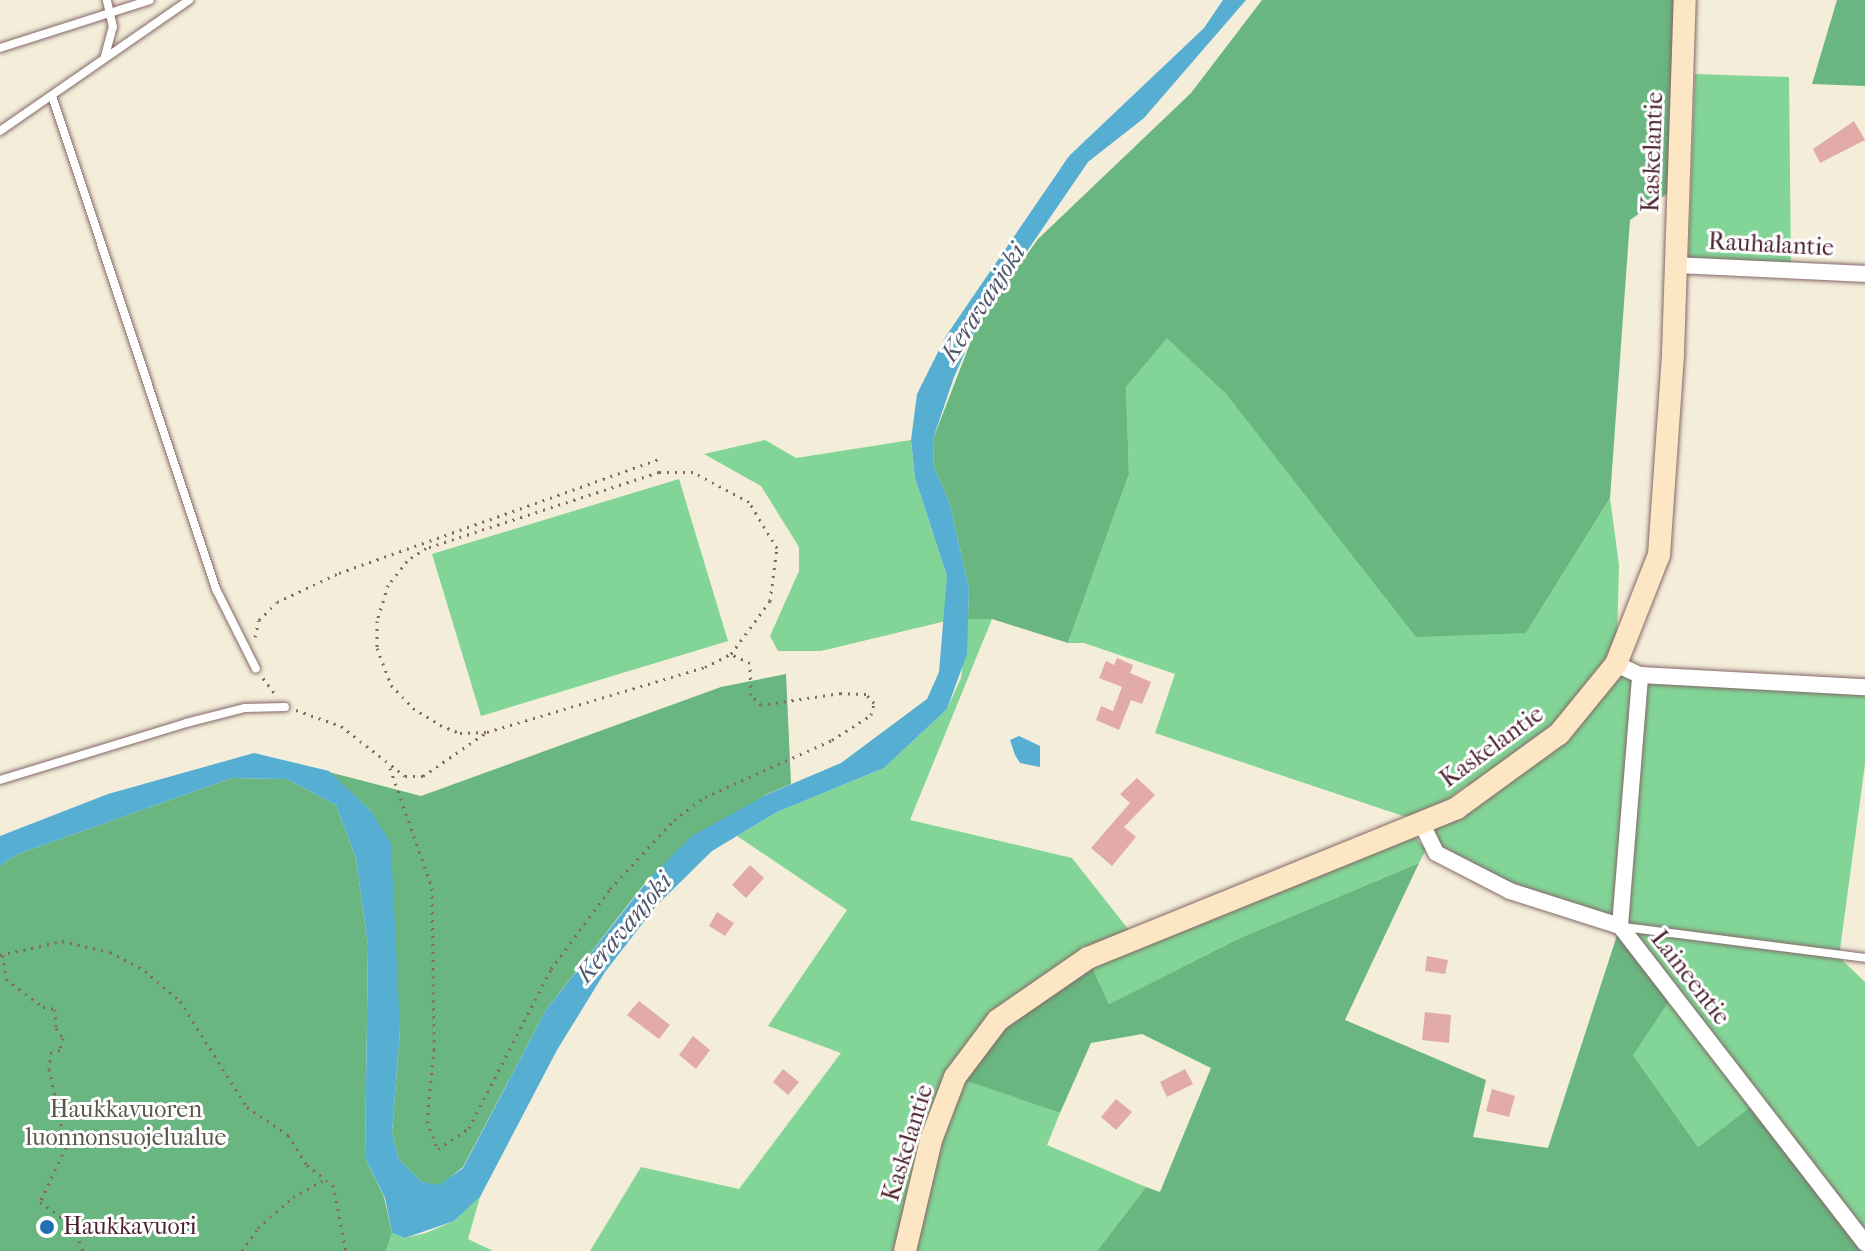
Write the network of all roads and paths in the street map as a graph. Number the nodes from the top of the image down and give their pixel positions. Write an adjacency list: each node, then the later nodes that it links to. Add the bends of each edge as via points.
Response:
1 (107, 0): 5 (lane)
2 (150, 0): 5 (lane)
3 (189, 0): 7 (lane)
4 (1685, 0): 10 (street, Kaskelantie)
5 (110, 13): 6 (lane); 7 (lane, via 110,49)
6 (0, 48)
7 (103, 60): 8 (lane)
8 (52, 96): 9 (lane); 15 (lane, via 211,575)
9 (0, 131)
10 (1675, 265): 11 (street, Rauhalantie); 14 (street, Kaskelantie, via 1659,555)
11 (1865, 274)
12 (662, 458): 15 (path, via 369,561 277,602 259,620 253,645)
13 (731, 654): 19 (path, via 705,667); 19 (path, via 770,601 777,548 749,502 726,486 693,472 659,472 426,548 388,585 377,621 377,648 391,685 440,725 460,733); 20 (path, via 750,663 751,695 761,705 827,694 866,694 874,703 871,715 832,740 705,797 674,820 610,889 551,969 469,1128 438,1149 427,1121 434,1049 432,888)
14 (1616, 664): 16 (street); 22 (street, Kaskelantie, via 1559,734 1457,808)
15 (256, 669): 18 (path)
16 (1640, 675): 17 (street); 23 (street)
17 (1865, 687)
18 (285, 707): 20 (path, via 341,726); 21 (lane, via 245,708 186,723)
19 (487, 732): 20 (path, via 423,776 405,776)
20 (389, 765)
21 (0, 780)
22 (1421, 822): 23 (street, Laineentie, via 1436,853 1510,891); 31 (street, Kaskelantie, via 1088,958 998,1020 955,1077 931,1140)
23 (1620, 926): 25 (lane); 27 (street, Laineentie)
24 (1, 955): 26 (path, via 62,941 110,952 145,971 180,1001 247,1107 288,1135 297,1153); 28 (path, via 6,979 43,1007 55,1009 56,1028 63,1038 60,1050 51,1052 49,1069 66,1147 40,1202 73,1226)
25 (1865, 958)
26 (325, 1179): 29 (path, via 293,1197 258,1228); 30 (path, via 338,1196)
27 (1865, 1243)
28 (83, 1251)
29 (242, 1251)
30 (346, 1251)
31 (905, 1251)

